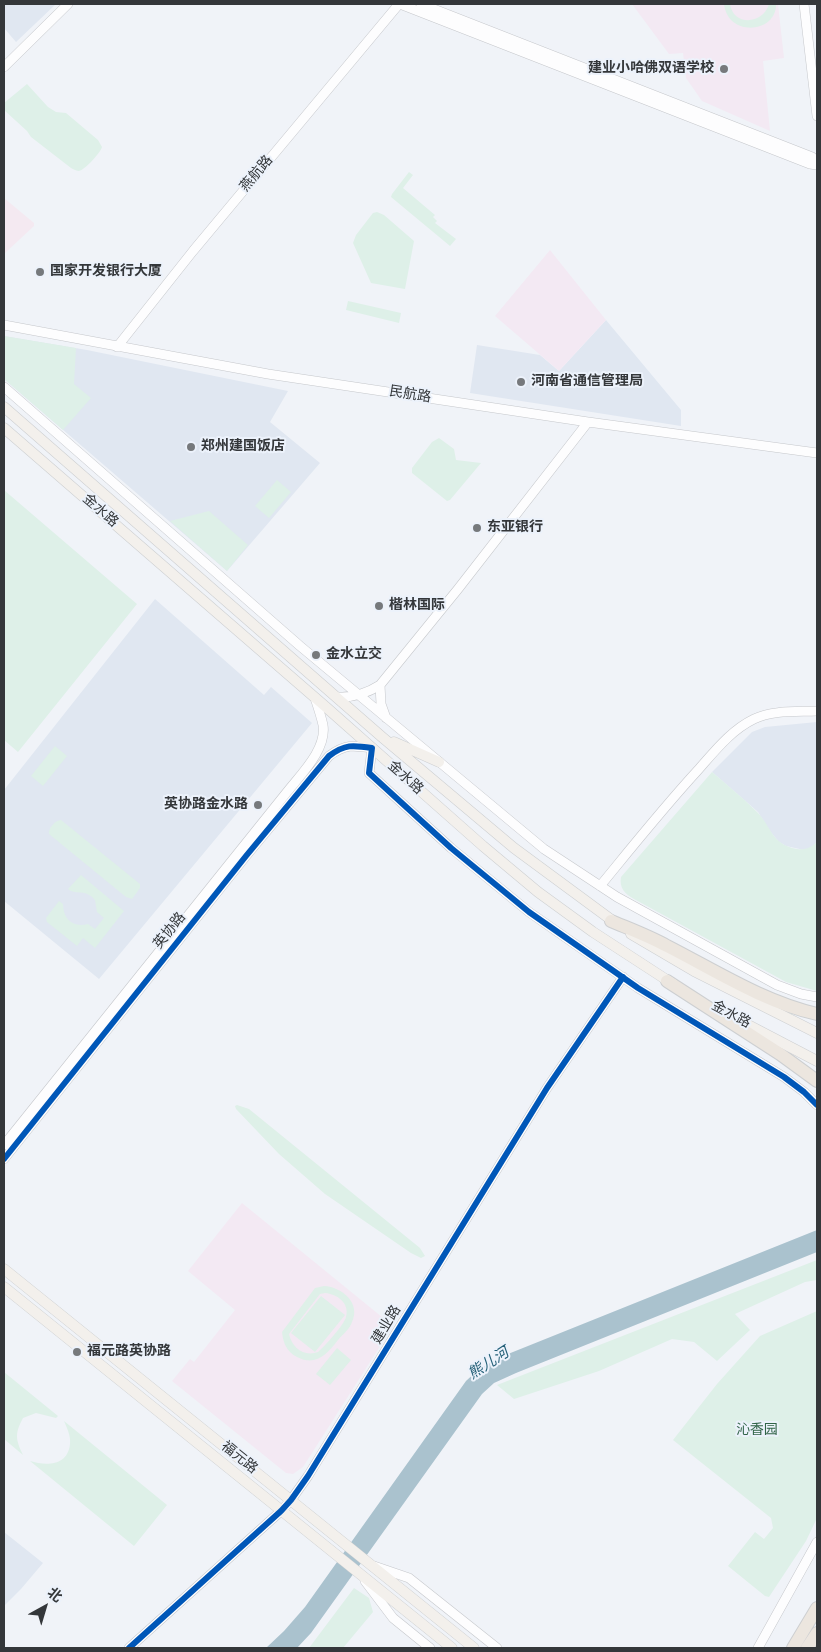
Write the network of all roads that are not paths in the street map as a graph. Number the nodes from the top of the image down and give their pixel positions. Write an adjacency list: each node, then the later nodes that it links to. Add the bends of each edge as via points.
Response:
1 (68, 4): 5 (street)
2 (399, 4): 8 (street); 10 (street, 燕航路, via 205,236)
3 (421, 4): 7 (street)
4 (804, 4): 6 (street)
5 (4, 66)
6 (817, 116)
7 (817, 161)
8 (817, 165)
9 (4, 325): 10 (street, 民航路)
10 (117, 347): 13 (street, 民航路, via 268,374)
11 (4, 388): 17 (street)
12 (4, 407): 18 (main road, 金水路)
13 (588, 422): 15 (street, 民航路); 16 (street)
14 (4, 428): 19 (main road, 金水路)
15 (817, 453)
16 (380, 685): 17 (street); 21 (street)
17 (359, 696): 18 (street); 21 (street)
18 (336, 697): 22 (main road, 金水路)
19 (315, 698): 23 (main road, 金水路); 35 (street, 英协路, via 323,726 316,753)
20 (817, 711): 25 (street, via 769,713 740,727 674,796)
21 (386, 719): 24 (street)
22 (382, 737): 24 (main road); 26 (main road, 金水路, via 514,848)
23 (372, 748): 27 (street, via 369,773 450,848 528,912); 28 (main road, 金水路, via 538,892); 36 (street, 英协路, via 354,745 329,756)
24 (438, 762): 25 (street, via 544,849)
25 (600, 886): 29 (street, via 777,985)
26 (611, 921): 30 (highway, via 787,1006); 31 (main road, 金水路, via 694,971)
27 (623, 978): 34 (street, via 775,1071); 39 (street, 建业路, via 546,1088 380,1362)
28 (667, 981): 32 (main road, 金水路); 33 (highway)
29 (817, 997)
30 (817, 1014)
31 (817, 1032)
32 (817, 1061)
33 (817, 1080)
34 (817, 1106)
35 (4, 1145)
36 (4, 1159)
37 (4, 1269): 39 (main road, 福元路)
38 (4, 1287): 40 (main road, 福元路)
39 (291, 1500): 40 (street, 建业路); 42 (main road, 福元路)
40 (281, 1511): 43 (main road, 福元路); 46 (street, 建业路)
41 (817, 1542): 51 (street)
42 (369, 1563): 49 (main road, 福元路); 50 (street, via 409,1578)
43 (359, 1574): 47 (street, via 393,1618); 48 (main road, 福元路)
44 (817, 1608): 52 (highway)
45 (817, 1632): 53 (highway)
46 (129, 1648)
47 (430, 1648)
48 (452, 1648)
49 (474, 1648)
50 (497, 1648)
51 (758, 1648)
52 (793, 1648)
53 (807, 1648)

